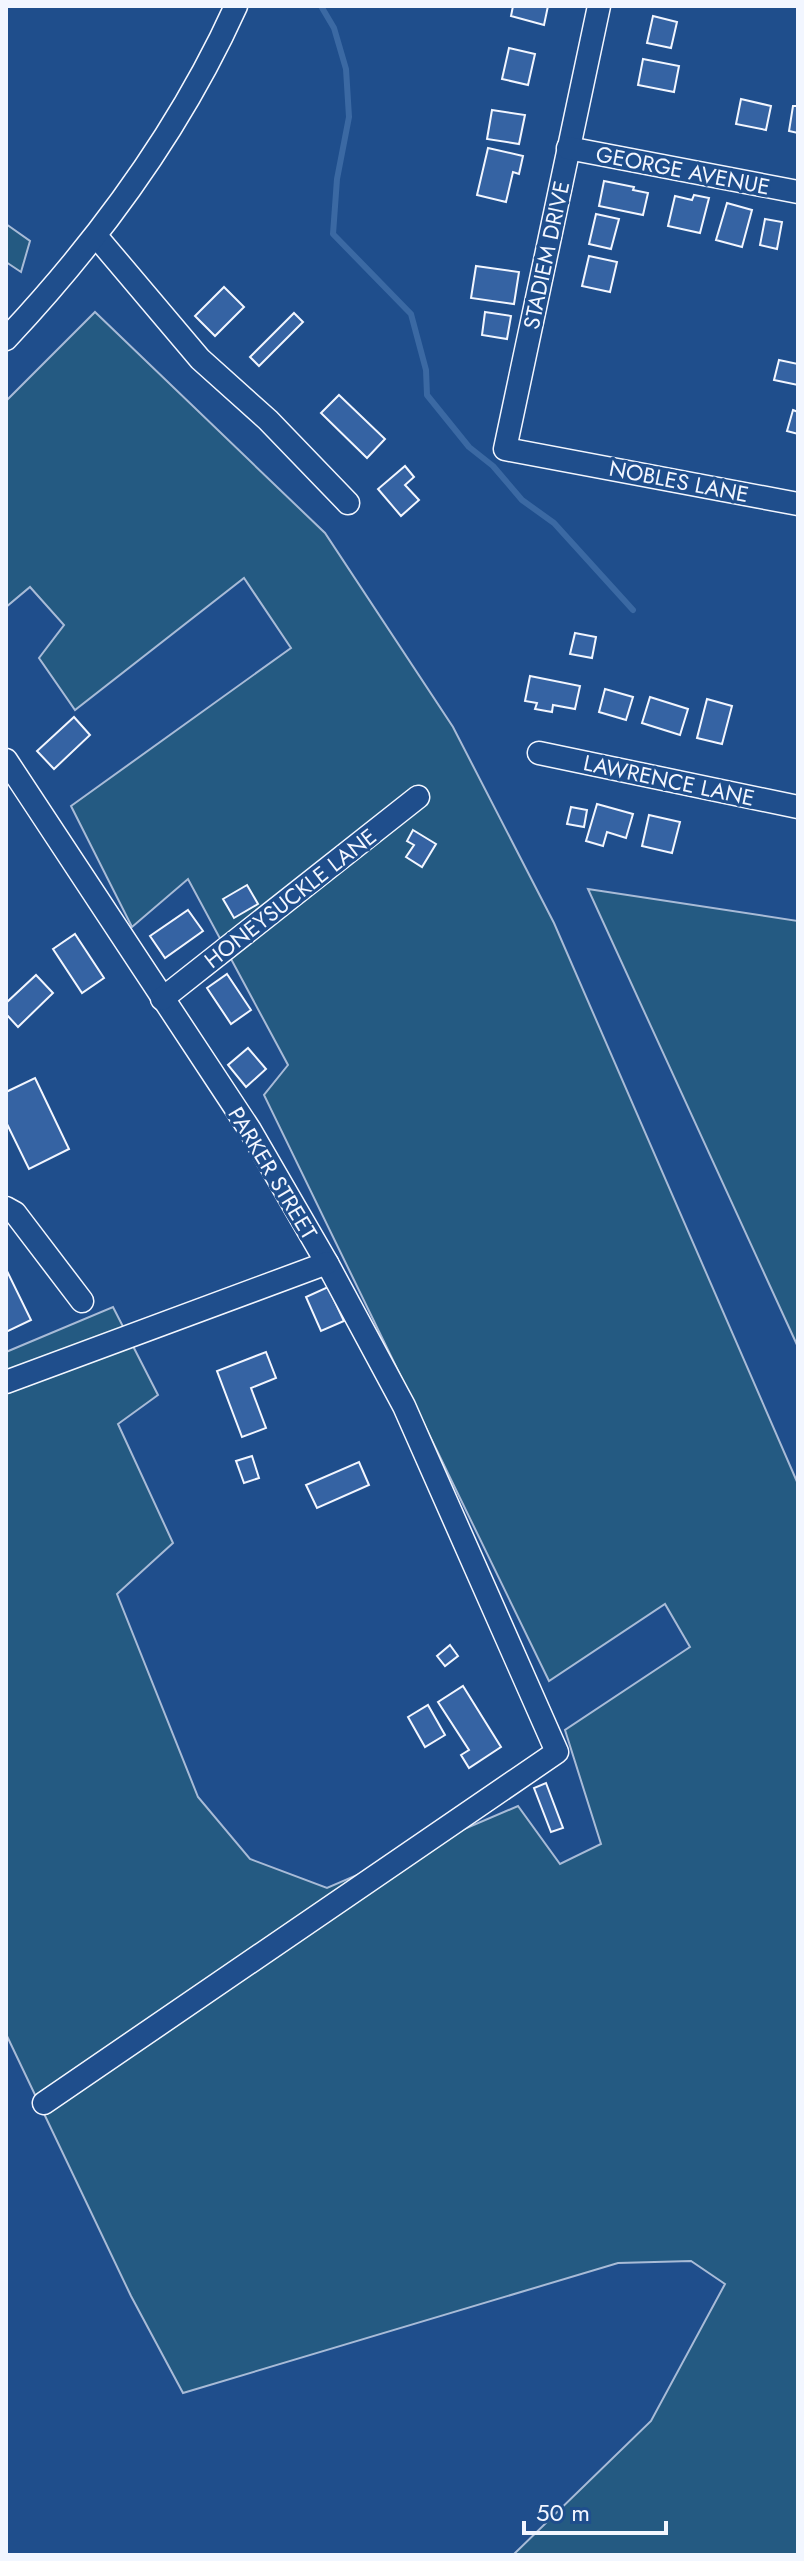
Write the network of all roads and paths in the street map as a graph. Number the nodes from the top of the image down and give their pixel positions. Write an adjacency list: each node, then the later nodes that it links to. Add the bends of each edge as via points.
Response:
1 (236, 6): 5 (street, via 171,130)
2 (599, 6): 3 (street, STADIEM DRIVE)
3 (568, 148): 4 (street, GEORGE AVENUE); 7 (street, STADIEM DRIVE, via 505,449)
4 (798, 192)
5 (96, 236): 6 (street); 8 (street, via 200,359)
6 (6, 339)
7 (561, 459): 9 (street, NOBLES LANE)
8 (348, 503)
9 (798, 504)
10 (539, 753): 13 (street, LAWRENCE LANE)
11 (6, 760): 14 (street, PARKER STREET)
12 (418, 797): 14 (street, HONEYSUCKLE LANE)
13 (798, 807)
14 (162, 999): 16 (street, PARKER STREET, via 250,1130)
15 (6, 1208): 17 (street)
16 (327, 1263): 18 (street); 19 (street, PARKER STREET, via 404,1406 557,1752)
17 (82, 1301)
18 (6, 1382)
19 (44, 2103)

